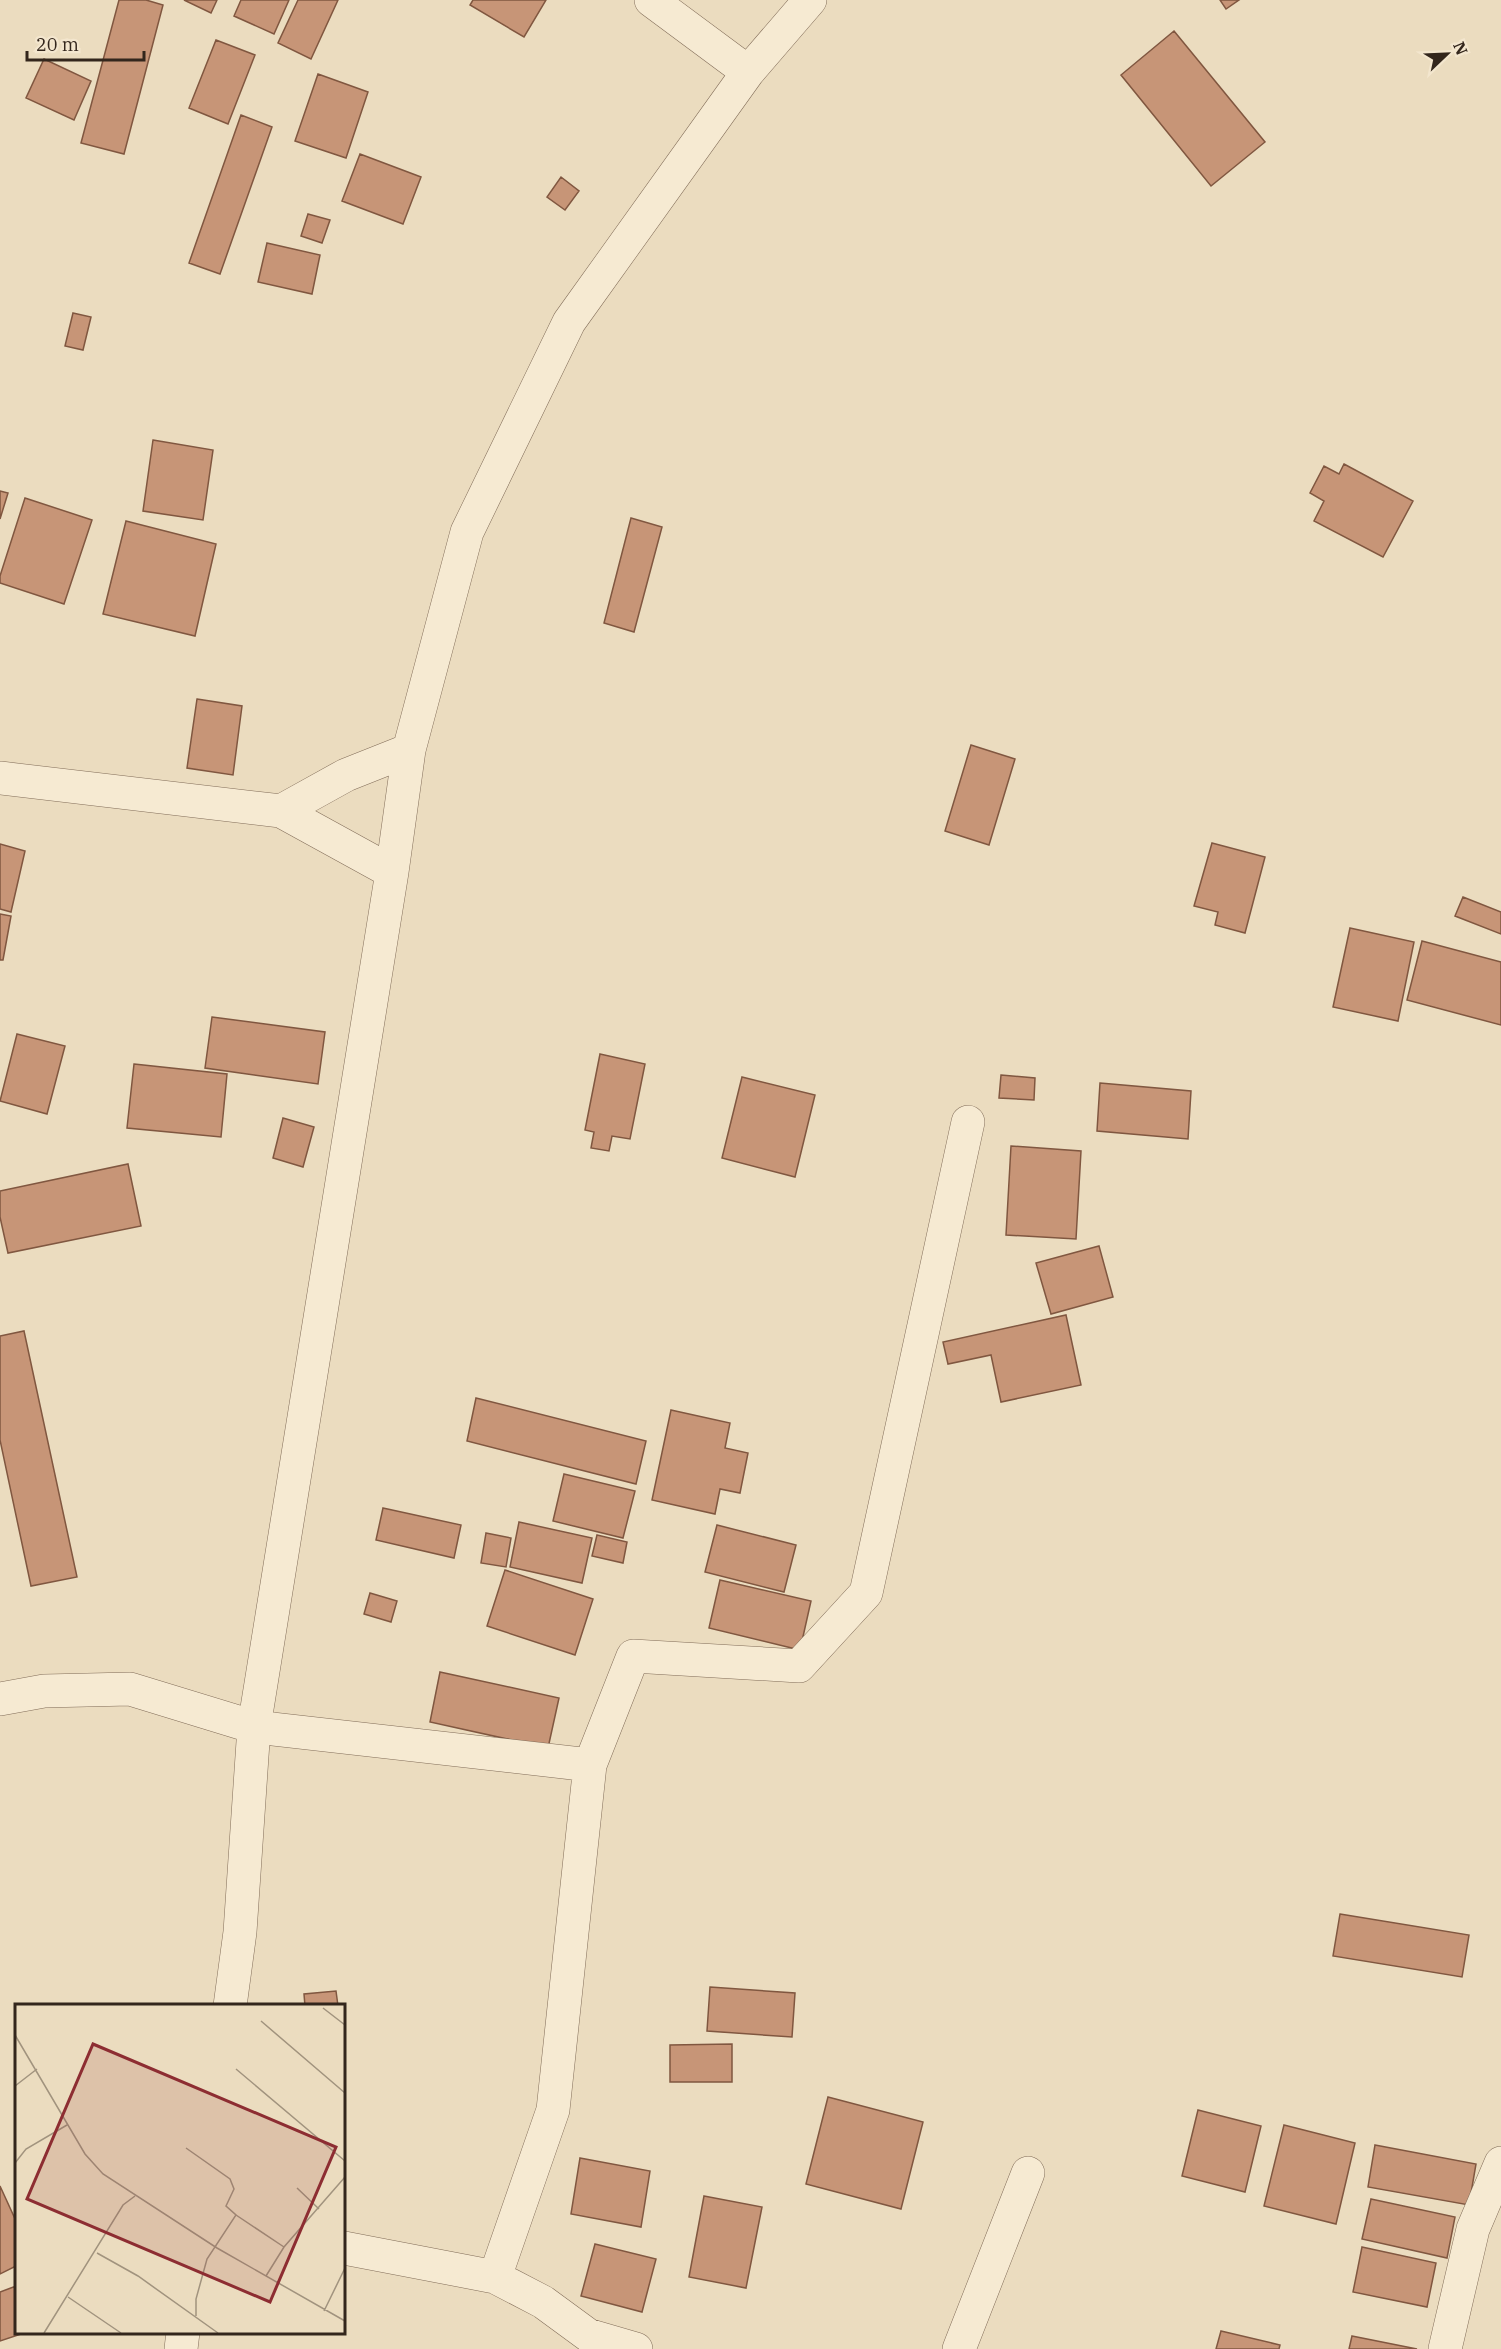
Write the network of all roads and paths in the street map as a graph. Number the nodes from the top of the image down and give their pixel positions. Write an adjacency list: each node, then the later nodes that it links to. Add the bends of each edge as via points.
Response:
1 (651, 0): 3 (street)
2 (810, 0): 3 (street)
3 (748, 72): 4 (street, via 569,322 467,532)
4 (409, 750): 6 (street, via 346,775); 7 (street)
5 (0, 778): 6 (street)
6 (281, 811): 7 (street)
7 (392, 872): 10 (street)
8 (968, 1122): 11 (street, via 866,1593 799,1666 633,1656)
9 (0, 1699): 10 (street, via 44,1691 130,1689)
10 (254, 1727): 11 (street); 12 (street, via 240,1932)
11 (590, 1765): 16 (street, via 554,2110)
12 (230, 2004)
13 (1501, 2163): 21 (street, via 1473,2229)
14 (1028, 2173): 20 (street)
15 (345, 2248): 16 (street)
16 (495, 2277): 19 (street, via 543,2302 588,2335)
17 (183, 2334): 18 (street)
18 (181, 2349)
19 (636, 2349)
20 (959, 2349)
21 (1445, 2349)

